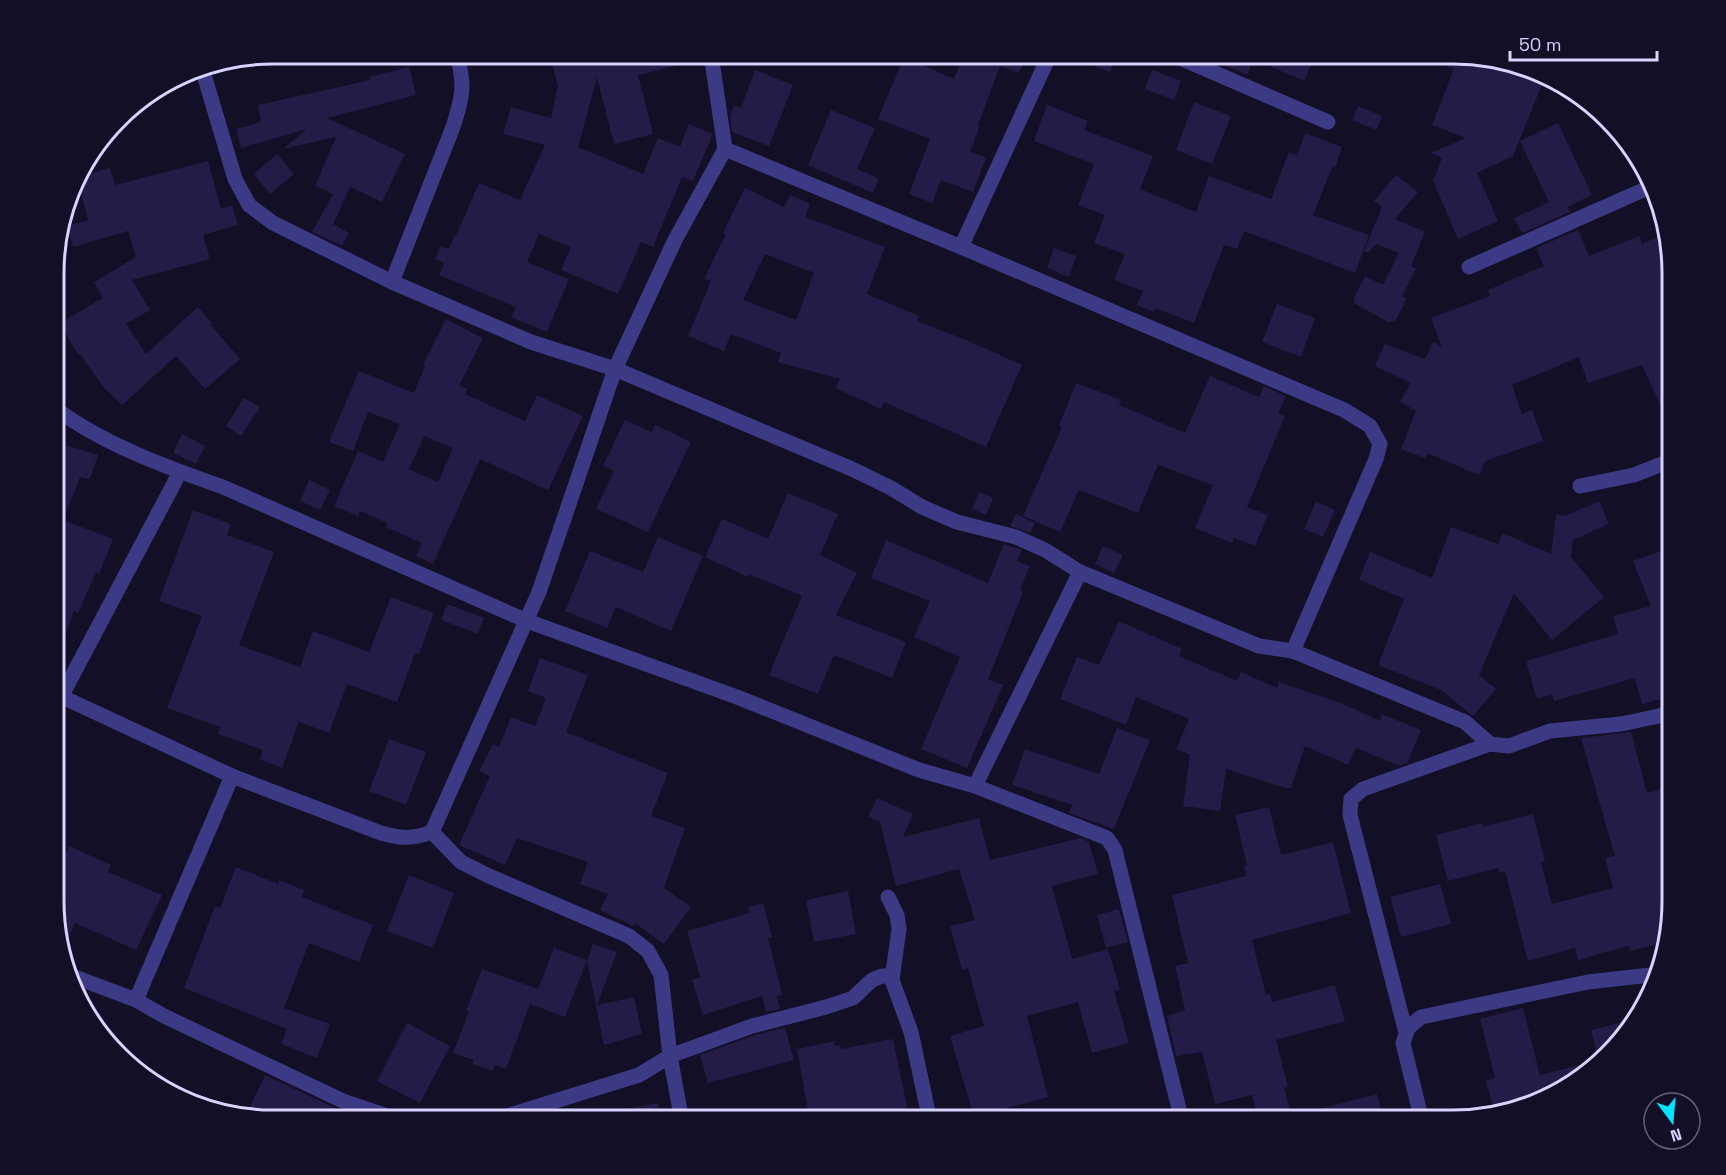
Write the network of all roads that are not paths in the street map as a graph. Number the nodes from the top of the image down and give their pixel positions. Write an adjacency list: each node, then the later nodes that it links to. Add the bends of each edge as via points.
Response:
1 (1045, 64): 9 (street)
2 (1195, 64): 6 (street)
3 (460, 65): 11 (street, via 464,81 459,107)
4 (713, 65): 7 (street)
5 (205, 77): 11 (street, via 235,179 249,205 273,223)
6 (1328, 122)
7 (725, 149): 9 (street); 12 (street, via 675,240)
8 (1644, 190): 10 (street)
9 (961, 247): 19 (street, via 1344,410 1370,426 1380,444 1376,459)
10 (1468, 267)
11 (392, 282): 12 (street, via 531,342)
12 (615, 369): 17 (street, via 852,469 957,522 1016,537); 18 (street)
13 (64, 415): 15 (street, via 78,426)
14 (1661, 464): 16 (street, via 1634,475)
15 (180, 472): 18 (street, via 223,487); 20 (street)
16 (1580, 486)
17 (1080, 572): 19 (street, via 1259,646); 25 (street)
18 (527, 621): 25 (street, via 737,697 919,770); 26 (street)
19 (1293, 651): 23 (street, via 1465,722)
20 (64, 684)
21 (64, 698): 24 (street)
22 (1661, 715): 23 (street, via 1621,724 1550,731 1509,746)
23 (1490, 744): 32 (street, via 1363,789 1351,799 1350,815)
24 (232, 776): 26 (street, via 381,833 414,838); 31 (street)
25 (975, 786): 38 (street, via 1107,838 1115,850)
26 (432, 832): 33 (street, via 461,862 629,936 648,951 661,975)
27 (888, 897): 30 (street, via 899,929)
28 (1647, 975): 32 (street, via 1588,982 1421,1017)
29 (80, 979): 31 (street)
30 (892, 980): 33 (street, via 882,976 853,998 752,1026); 37 (street, via 911,1032)
31 (136, 1000): 34 (street, via 343,1101)
32 (1406, 1033): 39 (street, via 1403,1043)
33 (670, 1056): 35 (street, via 639,1075); 36 (street)
34 (370, 1110)
35 (527, 1110)
36 (680, 1110)
37 (928, 1110)
38 (1179, 1110)
39 (1419, 1110)

